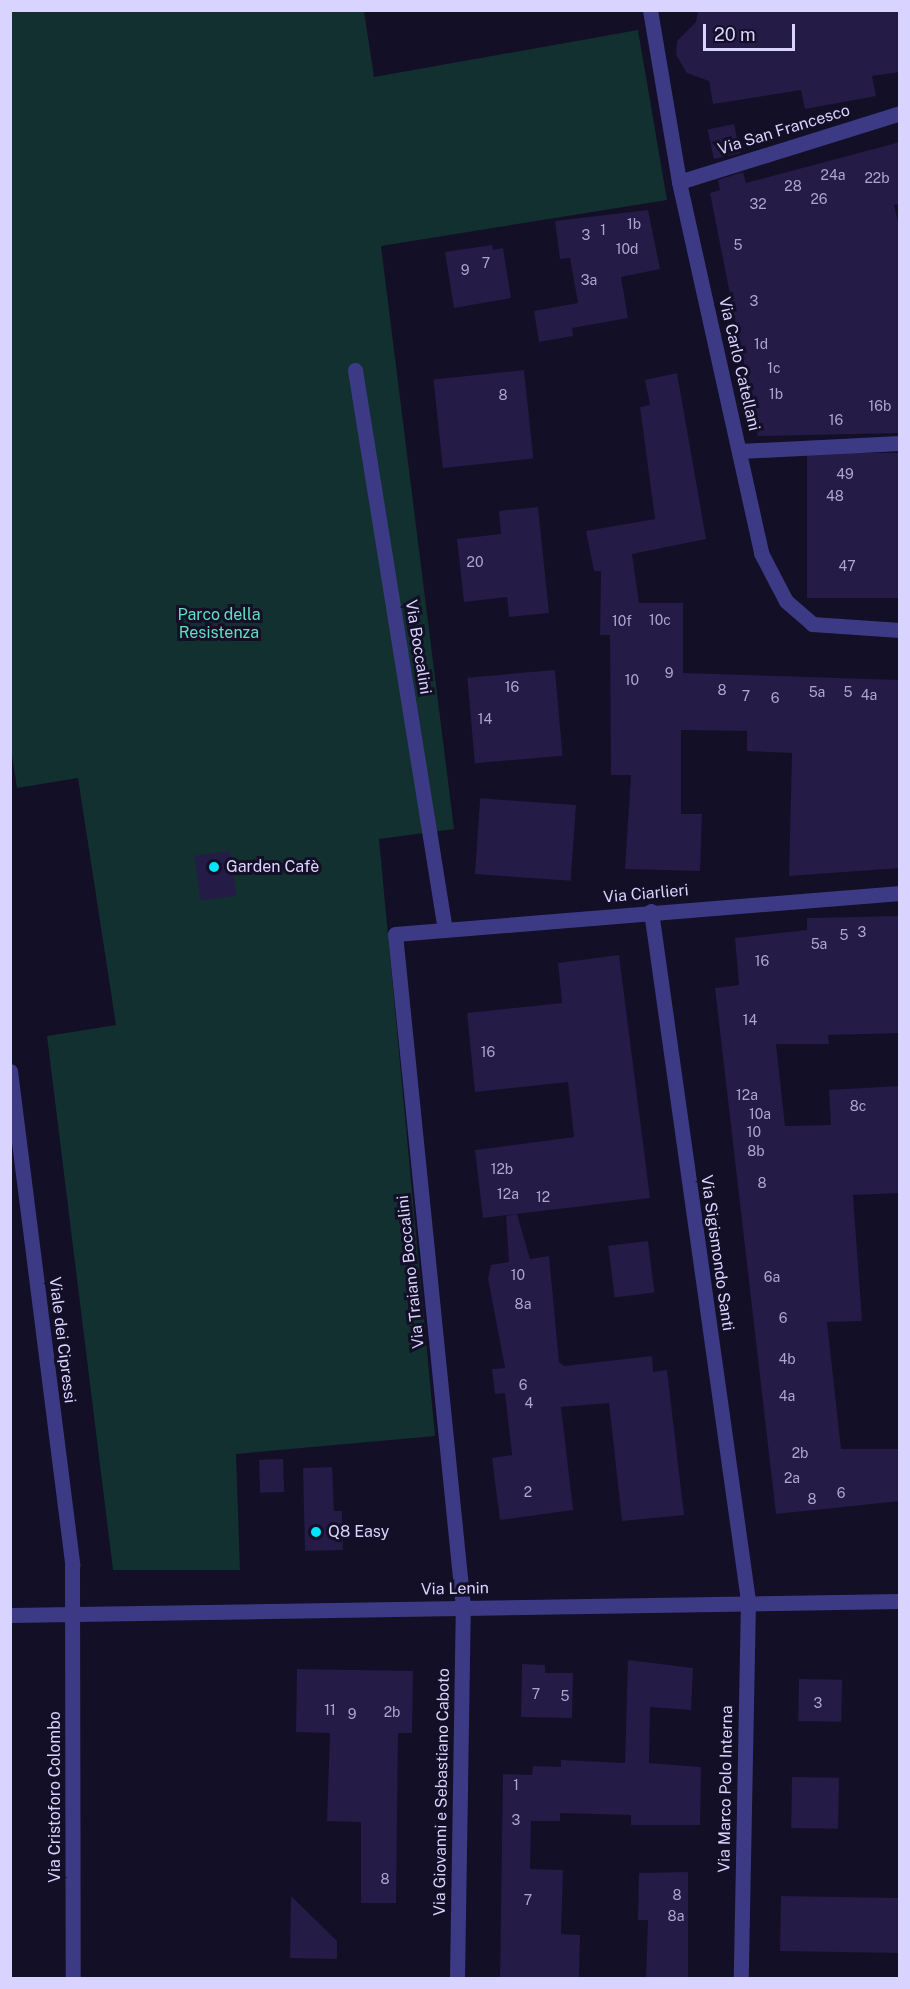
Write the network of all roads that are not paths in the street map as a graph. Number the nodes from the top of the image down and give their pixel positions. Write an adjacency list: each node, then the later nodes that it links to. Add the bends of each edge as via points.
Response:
1 (650, 10): 3 (street, Via Carlo Catellani)
2 (900, 112): 3 (street, Via San Francesco)
3 (679, 182): 6 (street, Via Carlo Catellani)
4 (355, 370): 10 (street, Via Boccalini)
5 (900, 443): 6 (street)
6 (740, 451): 7 (street, Via Carlo Catellani, via 761,553 786,601 812,624)
7 (900, 630)
8 (900, 892): 9 (street, Via Ciarlieri)
9 (651, 911): 10 (street, Via Ciarlieri); 13 (street, Via Sigismondo Santi)
10 (445, 930): 11 (street, Via Ciarlieri)
11 (395, 934): 15 (street, Via Traiano Boccalini)
12 (10, 1071): 17 (street, Viale dei Cipressi)
13 (748, 1600): 14 (street, Via Lenin); 15 (street, Via Lenin); 20 (street, Via Marco Polo Interna)
14 (900, 1601)
15 (463, 1607): 17 (street, Via Lenin); 19 (street, Via Giovanni e Sebastiano Caboto)
16 (10, 1615): 17 (street, Via Lenin)
17 (74, 1615): 18 (street, Via Cristoforo Colombo)
18 (73, 1978)
19 (457, 1978)
20 (741, 1978)

